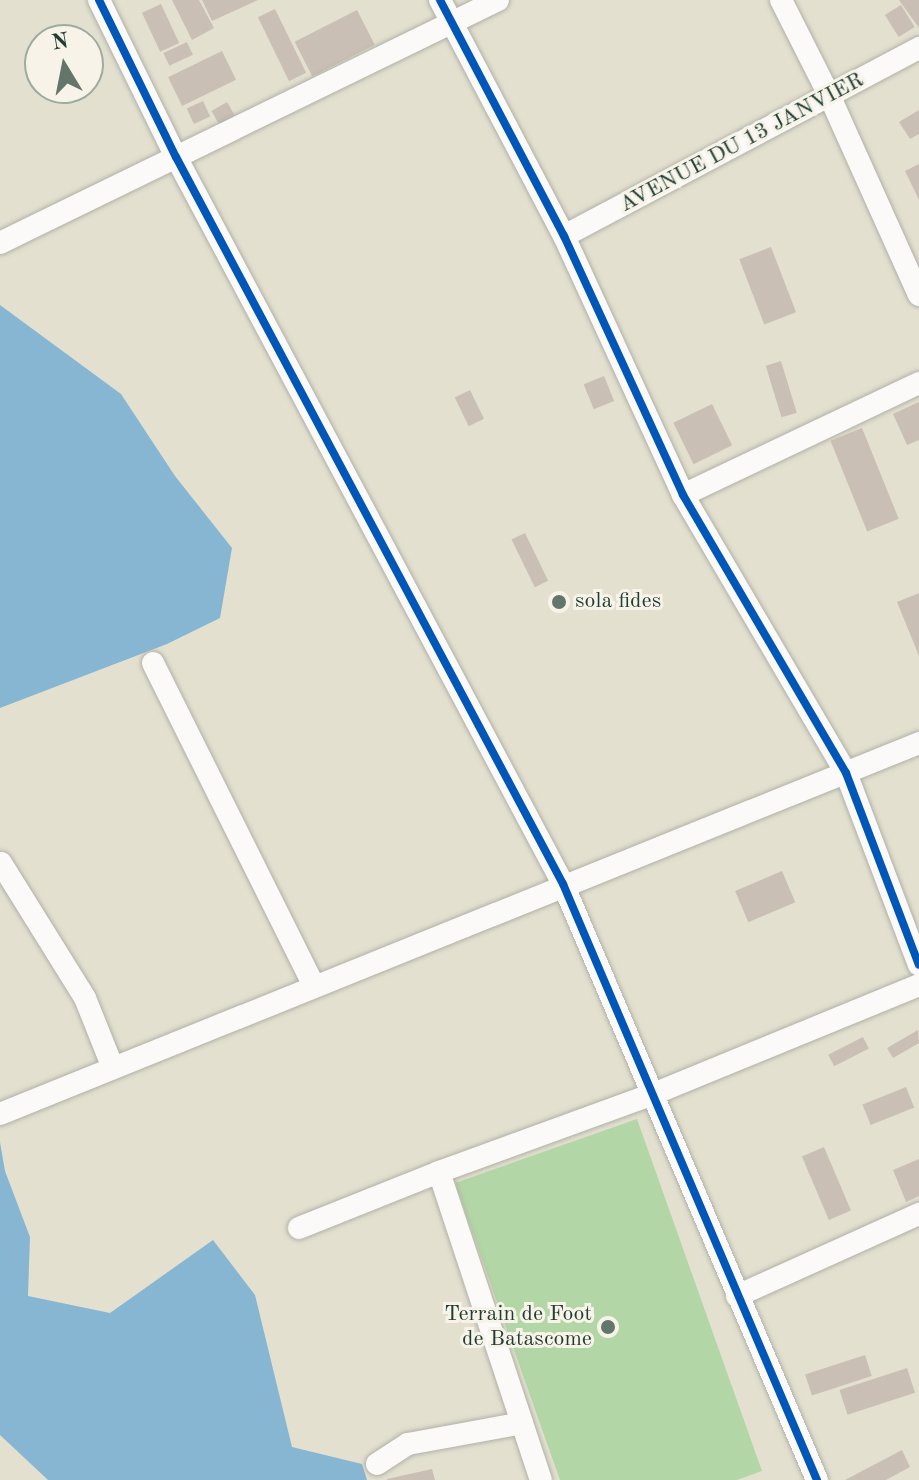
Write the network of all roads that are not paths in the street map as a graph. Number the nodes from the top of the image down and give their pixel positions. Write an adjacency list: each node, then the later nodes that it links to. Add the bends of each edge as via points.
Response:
1 (99, 0): 8 (street)
2 (440, 0): 5 (street)
3 (498, 0): 5 (street)
4 (781, 0): 7 (street)
5 (451, 23): 8 (street); 9 (street)
6 (919, 48): 7 (street, AVENUE DU 13 JANVIER)
7 (830, 97): 9 (street, AVENUE DU 13 JANVIER); 11 (street)
8 (176, 157): 10 (street); 18 (street)
9 (564, 236): 13 (street)
10 (0, 243)
11 (919, 295)
12 (919, 383): 13 (street)
13 (683, 495): 16 (street)
14 (153, 663): 21 (street)
15 (919, 743): 16 (street)
16 (846, 773): 18 (street); 19 (street)
17 (1, 863): 22 (street, via 85,998)
18 (563, 884): 21 (street); 23 (street)
19 (919, 965)
20 (919, 985): 23 (street)
21 (314, 986): 22 (street)
22 (113, 1068): 24 (street)
23 (651, 1095): 25 (street); 28 (street)
24 (0, 1114)
25 (439, 1172): 27 (street); 29 (street)
26 (919, 1214): 28 (street)
27 (299, 1228)
28 (737, 1296): 32 (street)
29 (522, 1423): 30 (street, via 408,1444); 31 (street)
30 (377, 1464)
31 (541, 1480)
32 (817, 1480)

